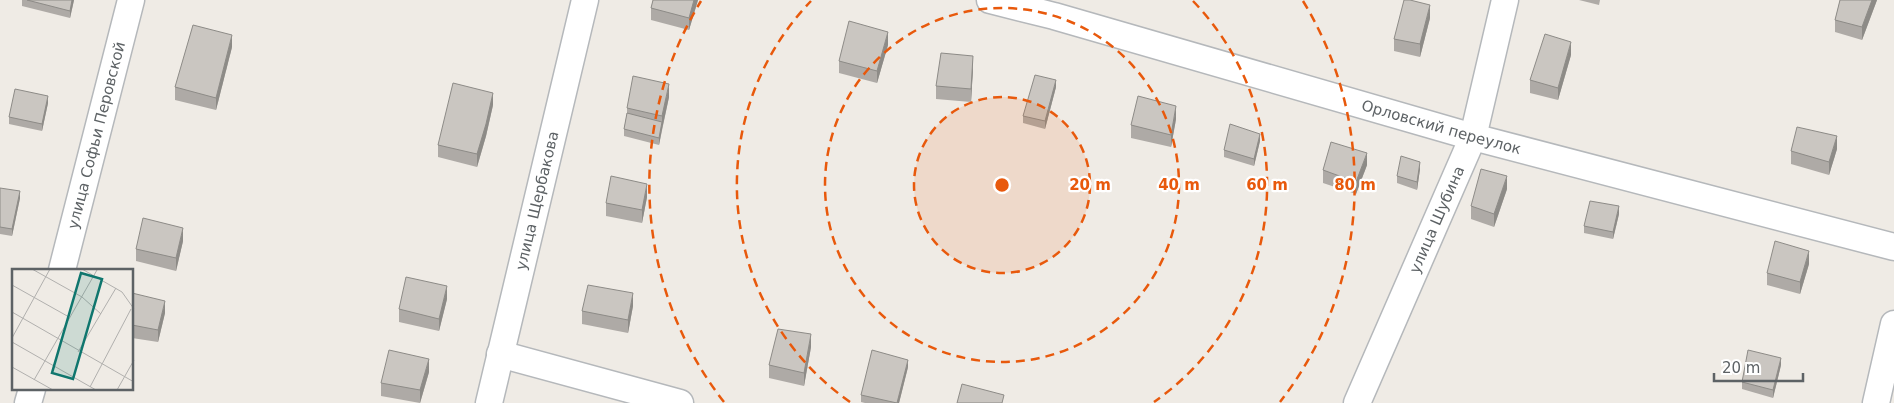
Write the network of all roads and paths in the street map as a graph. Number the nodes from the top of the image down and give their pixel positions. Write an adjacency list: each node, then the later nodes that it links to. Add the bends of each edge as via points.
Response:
1 (131, 0): 8 (street, улица Софьи Перовской)
2 (585, 0): 10 (street, улица Щербакова)
3 (990, 0): 5 (street, Орловский переулок)
4 (1505, 0): 6 (street, улица Шубина)
5 (1056, 8): 6 (street, Орловский переулок)
6 (1473, 137): 7 (street, Орловский переулок); 15 (street, улица Шубина)
7 (1894, 247)
8 (62, 269)
9 (1894, 324): 16 (street)
10 (500, 354): 13 (street, улица Щербакова); 14 (street)
11 (32, 390): 12 (street)
12 (28, 403)
13 (489, 403)
14 (680, 403)
15 (1357, 403)
16 (1876, 403)

